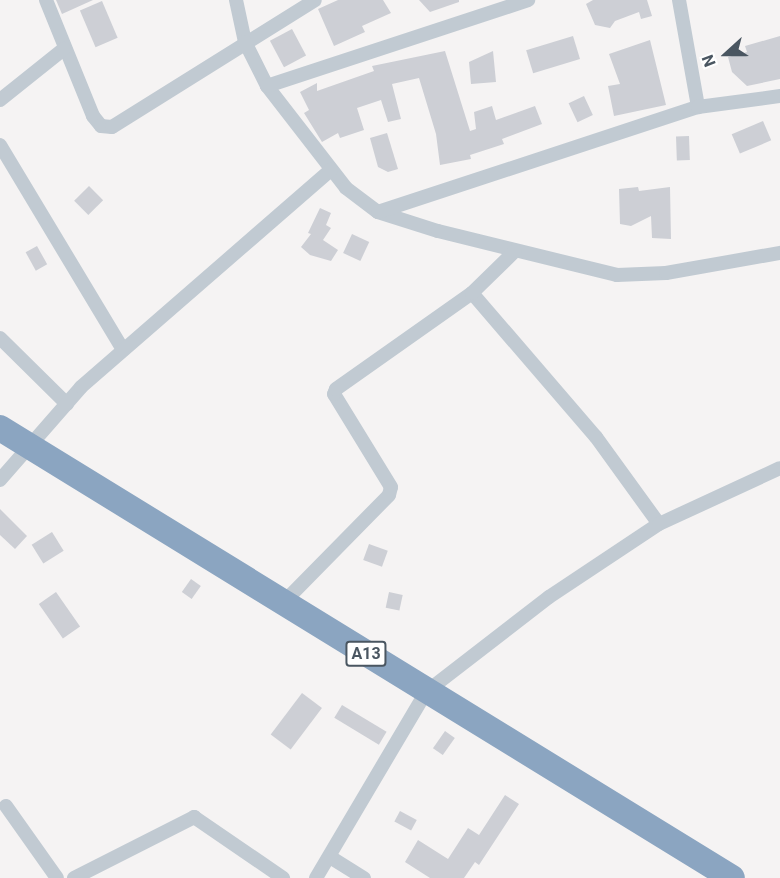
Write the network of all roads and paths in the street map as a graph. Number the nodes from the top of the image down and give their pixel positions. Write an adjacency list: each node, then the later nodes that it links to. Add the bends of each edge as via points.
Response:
1 (46, 0): 7 (street)
2 (236, 0): 6 (street)
3 (315, 0): 6 (street)
4 (528, 0): 8 (street)
5 (679, 0): 11 (street)
6 (245, 42): 7 (street, via 112,127 101,126 93,116); 8 (street)
7 (64, 49): 10 (street)
8 (267, 86): 13 (street)
9 (780, 96): 11 (street)
10 (0, 100)
11 (698, 107): 14 (street)
12 (0, 145): 19 (street)
13 (331, 170): 14 (street, via 346,188); 19 (street)
14 (378, 212): 15 (street)
15 (515, 251): 16 (street, via 617,275 666,273); 17 (street)
16 (780, 253)
17 (472, 293): 25 (street, via 596,437); 26 (street, via 336,389 334,394 391,487 389,495)
18 (0, 338): 20 (street)
19 (123, 350): 20 (street)
20 (67, 404): 22 (street)
21 (0, 428): 22 (highway, A13)
22 (27, 444): 24 (street); 26 (highway, A13)
23 (780, 468): 25 (street)
24 (0, 480)
25 (659, 524): 27 (street, via 549,597)
26 (283, 603): 27 (highway, A13)
27 (426, 692): 29 (street); 35 (highway, A13)
28 (6, 806): 30 (street)
29 (330, 856): 33 (street); 34 (street)
30 (57, 878)
31 (74, 878): 32 (street, via 194,817)
32 (284, 878)
33 (316, 878)
34 (364, 878)
35 (732, 878)

